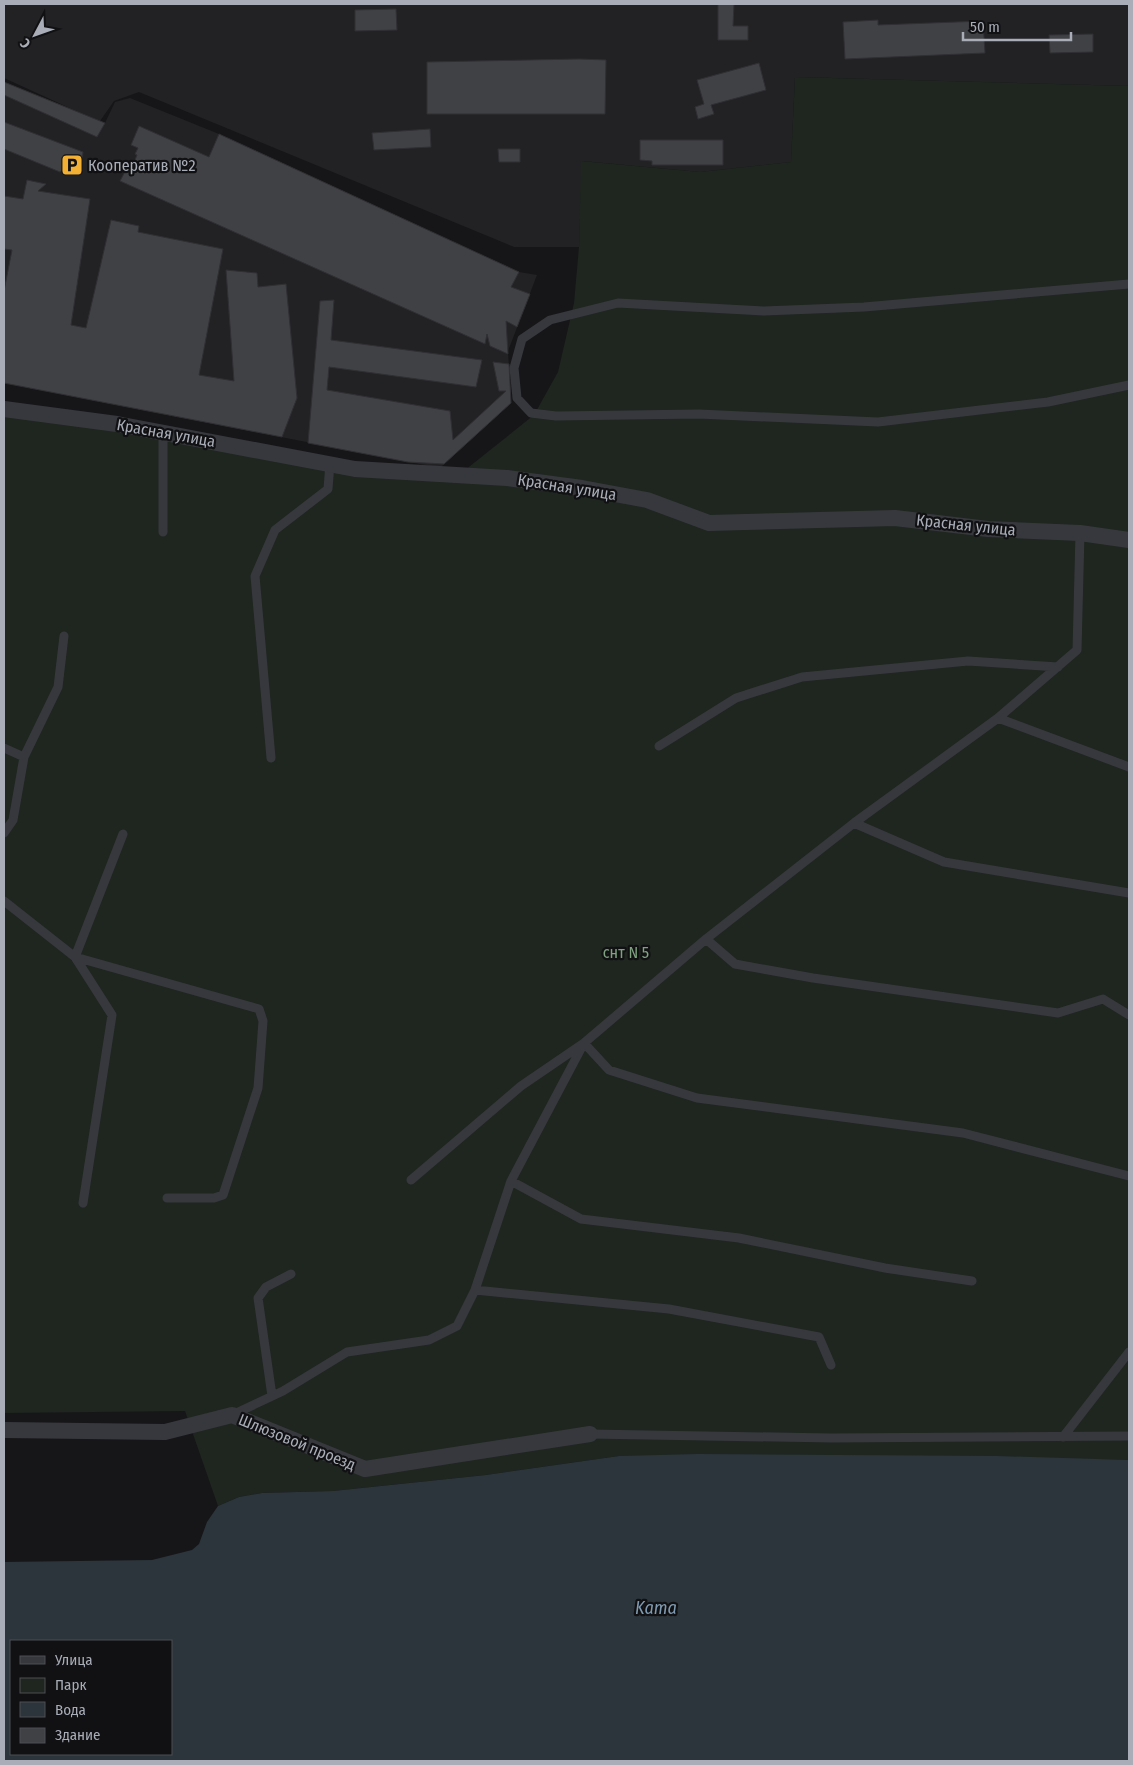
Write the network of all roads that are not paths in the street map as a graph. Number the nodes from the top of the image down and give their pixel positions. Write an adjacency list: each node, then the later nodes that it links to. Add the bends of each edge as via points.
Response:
1 (1129, 284): 2 (lane, via 864,307 764,311 618,303 550,320 522,339 514,368 517,398 530,413 556,416 699,414 878,422 1048,402)
2 (1129, 385)
3 (4, 409): 4 (street, Красная улица)
4 (164, 433): 5 (street, Красная улица); 6 (lane)
5 (330, 463): 7 (street, Красная улица, via 355,469 507,478 582,488 647,500 709,523 895,518 988,529); 15 (lane, via 328,489 275,530 255,576)
6 (162, 532)
7 (1080, 533): 8 (street, Красная улица); 10 (lane, via 1077,650)
8 (1129, 540)
9 (64, 636): 14 (lane, via 58,687)
10 (1058, 667): 11 (lane); 12 (lane, via 968,661 802,677 736,698)
11 (998, 718): 16 (lane); 17 (lane)
12 (659, 746)
13 (4, 748): 14 (lane)
14 (24, 757): 18 (lane, via 13,820)
15 (271, 758)
16 (1129, 767)
17 (854, 823): 20 (lane, via 944,862); 22 (lane)
18 (4, 833)
19 (123, 834): 23 (lane)
20 (1129, 893)
21 (4, 901): 23 (lane)
22 (706, 939): 24 (lane, via 734,964 1058,1013 1104,999); 25 (lane)
23 (75, 957): 29 (lane, via 259,1009 263,1020 258,1088 223,1195 214,1198); 30 (lane, via 112,1015)
24 (1129, 1015)
25 (584, 1043): 26 (lane, via 609,1070 697,1098 963,1133); 27 (lane, via 521,1086); 28 (lane)
26 (1129, 1176)
27 (410, 1180)
28 (511, 1181): 32 (lane, via 581,1219 739,1238 885,1268); 33 (lane)
29 (167, 1198)
30 (83, 1203)
31 (290, 1274): 36 (lane, via 266,1287 258,1298)
32 (972, 1281)
33 (476, 1290): 35 (lane, via 669,1309 776,1327 819,1337); 36 (lane, via 457,1326 429,1340 348,1352)
34 (1129, 1352): 41 (lane)
35 (831, 1365)
36 (272, 1396): 37 (lane)
37 (232, 1415): 38 (street, Шлюзовой проезд, via 165,1432); 39 (street, Шлюзовой проезд, via 365,1469)
38 (4, 1430)
39 (590, 1434): 41 (lane, via 822,1438)
40 (1129, 1436): 41 (lane)
41 (1063, 1437)

